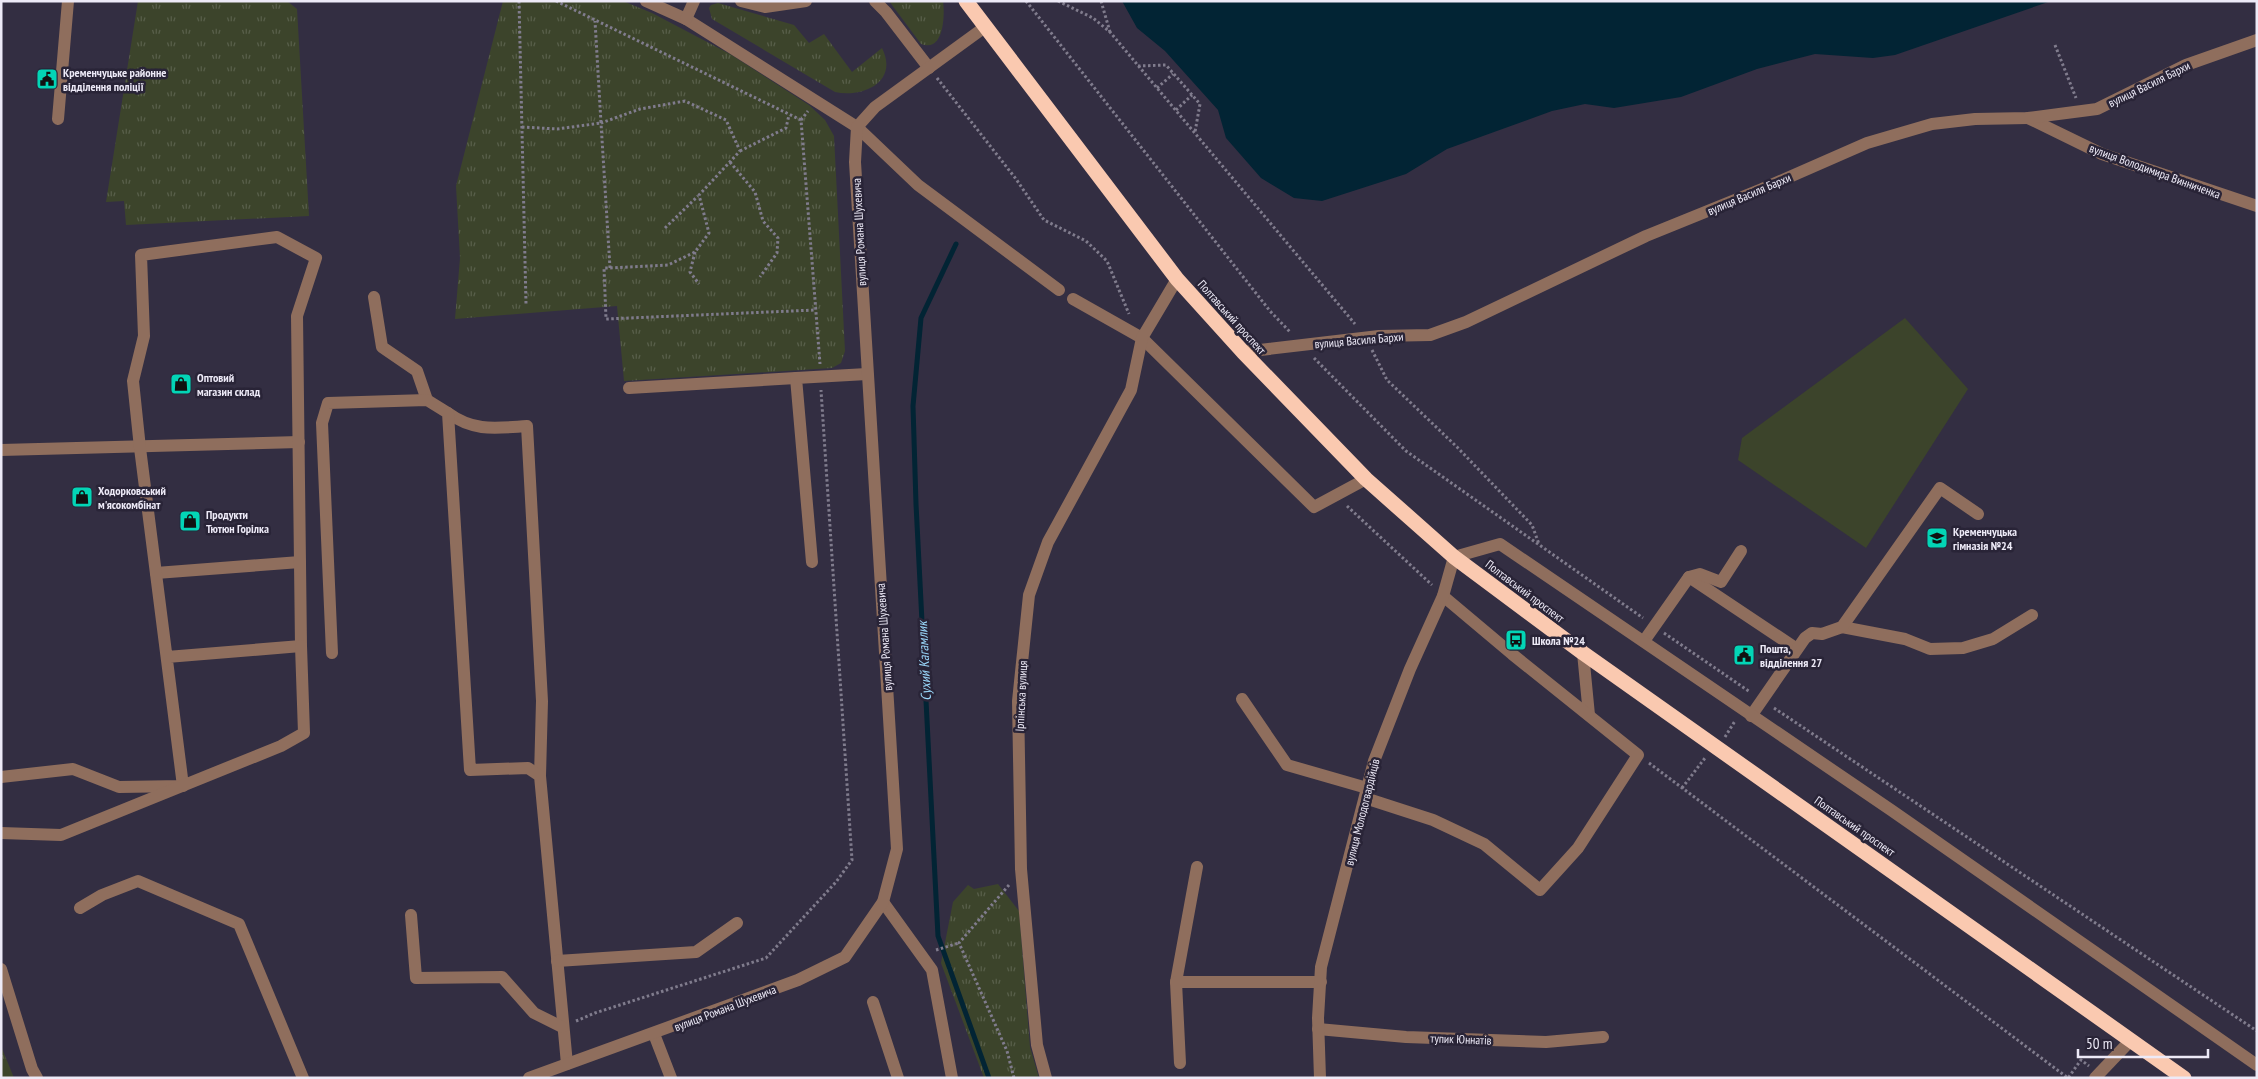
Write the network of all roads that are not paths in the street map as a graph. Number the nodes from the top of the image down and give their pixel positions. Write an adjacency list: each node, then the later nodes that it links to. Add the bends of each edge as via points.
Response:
1 (68, 1): 14 (street)
2 (646, 1): 9 (street)
3 (694, 1): 9 (street)
4 (741, 1): 8 (street)
5 (806, 1): 8 (street)
6 (875, 1): 12 (street)
7 (966, 1): 10 (highway, Полтавський проспект)
8 (768, 4)
9 (686, 18): 15 (street)
10 (985, 27): 12 (street); 17 (highway, Полтавський проспект)
11 (2257, 40): 13 (street, вулиця Василя Бархи, via 2186,65 2097,109)
12 (929, 68): 15 (street, via 875,107)
13 (2028, 118): 16 (street, вулиця Володимира Винниченка, via 2102,154); 22 (street, вулиця Василя Бархи, via 1932,124 1868,143 1646,236 1466,322 1430,335 1366,338)
14 (58, 119)
15 (857, 127): 18 (street, via 918,185); 23 (street, вулиця Романа Шухевича, via 855,162)
16 (2257, 206)
17 (1177, 279): 21 (street, Ірпінська вулиця); 22 (highway, Полтавський проспект)
18 (1060, 290)
19 (374, 297): 26 (street, via 382,347 417,371)
20 (1073, 299): 21 (street)
21 (1142, 338): 31 (street, via 1314,507); 81 (street, Ірпінська вулиця, via 1131,390 1048,542 1029,595 1018,701 1021,869 1036,1036)
22 (1243, 352): 31 (highway, Полтавський проспект)
23 (867, 374): 24 (street); 57 (street, вулиця Романа Шухевича, via 897,849)
24 (796, 378): 25 (street); 36 (street)
25 (628, 388)
26 (427, 400): 27 (street); 45 (street, via 328,403 322,423)
27 (448, 413): 51 (street, via 470,770 528,768); 51 (street, via 462,423 487,429 527,426 542,701)
28 (299, 442): 29 (street); 29 (street, via 297,316 316,258 277,236 140,255 144,336 134,381); 35 (street)
29 (140, 448): 30 (street); 37 (street)
30 (1, 450)
31 (1366, 479): 34 (highway, Полтавський проспект)
32 (1978, 514): 41 (street, via 1940,488)
33 (1741, 551): 38 (street, via 1721,582 1700,574)
34 (1454, 557): 39 (street, вулиця Молодогвардійців); 42 (street, via 1500,544); 46 (highway, Полтавський проспект)
35 (300, 562): 37 (street); 43 (street)
36 (812, 562)
37 (156, 573): 47 (street)
38 (1689, 577): 42 (street); 44 (street)
39 (1443, 596): 49 (street); 54 (street, вулиця Молодогвардійців, via 1406,678 1374,761)
40 (2032, 615): 41 (street, via 1993,639 1963,648 1930,649 1905,639)
41 (1842, 627): 44 (street, via 1822,634 1812,633)
42 (1644, 640): 50 (street)
43 (301, 646): 47 (street); 53 (street, via 304,733 281,746)
44 (1797, 649): 50 (street)
45 (332, 653)
46 (1583, 653): 49 (street); 70 (highway, Полтавський проспект)
47 (167, 657): 53 (street)
48 (1242, 699): 54 (street, via 1287,765)
49 (1589, 715): 54 (street, via 1638,755 1578,848 1540,890 1484,844)
50 (1751, 716): 73 (street)
51 (540, 776): 61 (street)
52 (1, 777): 53 (street, via 73,769 119,787)
53 (183, 786): 55 (street, via 61,835)
54 (1366, 793): 64 (street, вулиця Молодогвардійців, via 1322,967)
55 (1, 833)
56 (1197, 867): 63 (street)
57 (883, 902): 68 (street, вулиця Романа Шухевича, via 846,957 798,980); 80 (street, via 932,970)
58 (80, 908): 76 (street, via 102,894 138,881 239,924)
59 (411, 915): 66 (street, via 416,978 502,977 534,1013)
60 (737, 922): 61 (street, via 696,952)
61 (557, 961): 66 (street)
62 (1, 969): 75 (street)
63 (1176, 982): 64 (street); 71 (street)
64 (1321, 982): 67 (street, вулиця Молодогвардійців)
65 (873, 1002): 79 (street)
66 (562, 1027): 72 (street)
67 (1318, 1029): 69 (street, тупик Юннатів, via 1406,1037 1546,1042); 82 (street, вулиця Молодогвардійців)
68 (654, 1034): 72 (street, вулиця Романа Шухевича); 78 (street)
69 (1603, 1037)
70 (2131, 1040): 74 (street); 83 (highway, Полтавський проспект)
71 (1180, 1062)
72 (568, 1064): 77 (street, вулиця Романа Шухевича)
73 (2257, 1066)
74 (2097, 1075)
75 (37, 1078)
76 (303, 1078)
77 (529, 1078)
78 (671, 1078)
79 (898, 1078)
80 (952, 1078)
81 (1046, 1078)
82 (1320, 1078)
83 (2184, 1078)

